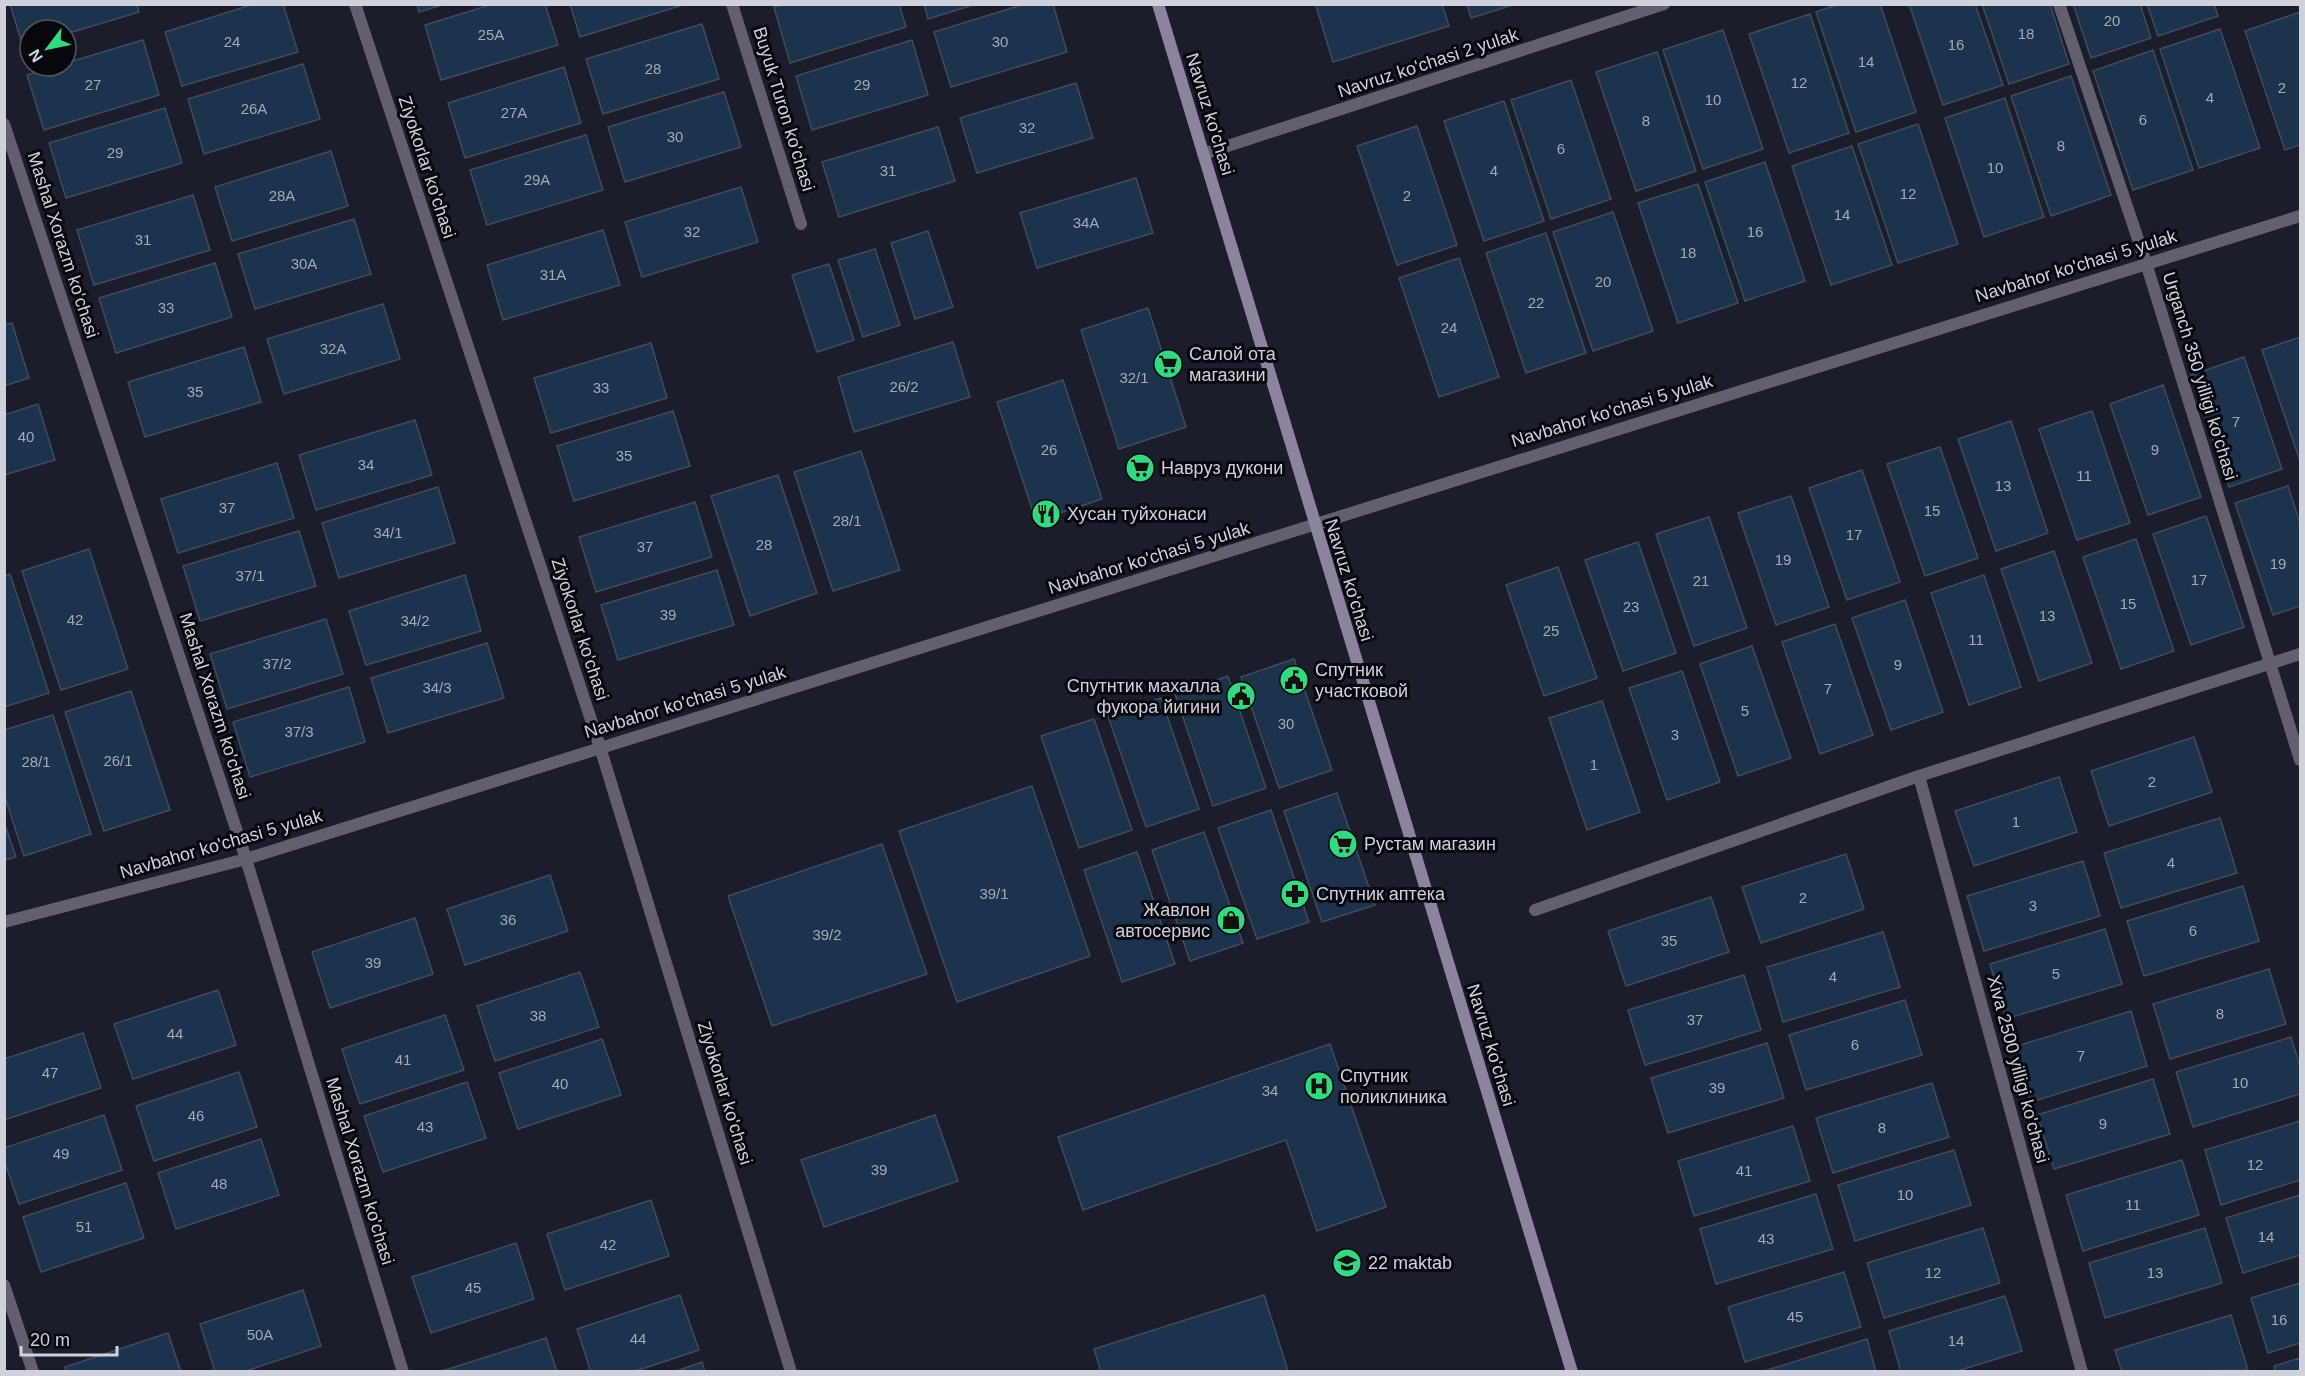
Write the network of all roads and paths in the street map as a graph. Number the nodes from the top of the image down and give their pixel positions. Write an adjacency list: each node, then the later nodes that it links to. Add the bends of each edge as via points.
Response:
1 (355, 4): 15 (street, Ziyokorlar ko'chasi)
2 (732, 4): 10 (street, Buyuk Turon ko'chasi)
3 (1158, 4): 8 (street, Navruz ko'chasi)
4 (1664, 4): 6 (street, Navruz ko'chasi 2 yulak)
5 (2059, 4): 11 (street, Urganch 350 yilligi ko'chasi)
6 (1645, 7): 8 (street, Navruz ko'chasi 2 yulak)
7 (4, 124): 18 (street, Mashal Xorazm ko'chasi)
8 (1203, 154): 12 (street, Navruz ko'chasi)
9 (2301, 216): 11 (street, Navbahor ko'chasi 5 yulak)
10 (801, 224)
11 (2146, 263): 12 (street, Navbahor ko'chasi 5 yulak); 14 (street, Urganch 350 yilligi ko'chasi)
12 (1314, 526): 15 (street, Navbahor ko'chasi 5 yulak); 25 (street, Navruz ko'chasi)
13 (2301, 654): 14 (street)
14 (2271, 664): 16 (street, Urganch 350 yilligi ko'chasi); 17 (street)
15 (600, 747): 18 (street, Navbahor ko'chasi 5 yulak); 24 (street, Ziyokorlar ko'chasi)
16 (2301, 760)
17 (1919, 776): 19 (street); 26 (street, Xiva 2500 yilligi ko'chasi)
18 (246, 859): 20 (street, Navbahor ko'chasi 5 yulak); 23 (street, Mashal Xorazm ko'chasi)
19 (1535, 910)
20 (4, 922)
21 (4, 1285): 22 (street)
22 (33, 1371)
23 (403, 1371)
24 (791, 1371)
25 (1572, 1371)
26 (2082, 1371)

